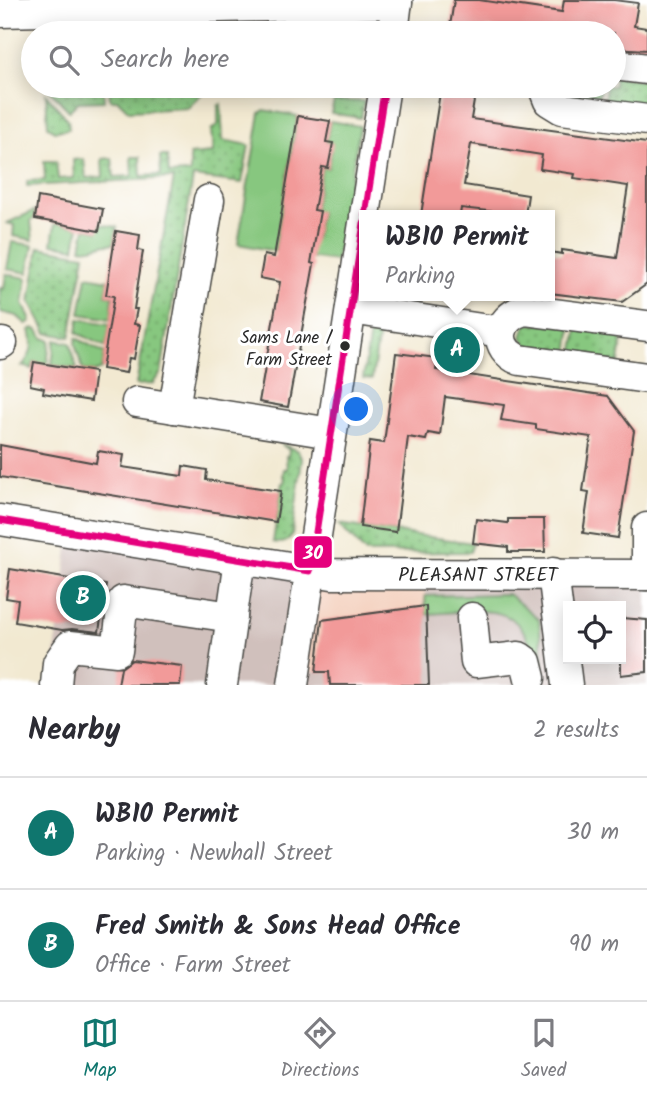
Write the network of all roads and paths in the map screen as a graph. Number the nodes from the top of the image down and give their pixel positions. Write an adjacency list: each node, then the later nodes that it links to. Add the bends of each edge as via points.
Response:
1 (397, 2): 2 (street); 4 (street)
2 (161, 4): 3 (street)
3 (0, 12)
4 (395, 21)
5 (626, 66): 6 (street)
6 (647, 69)
7 (383, 98): 11 (street)
8 (548, 98): 9 (street, via 562,109)
9 (647, 120)
10 (209, 200): 18 (street)
11 (366, 210)
12 (359, 256): 13 (street)
13 (351, 309): 15 (street); 19 (street)
14 (647, 326): 15 (street, via 524,310 509,316)
15 (501, 332): 16 (street, via 503,346 520,360)
16 (647, 378)
17 (137, 402): 18 (street)
18 (174, 408): 19 (street)
19 (331, 433): 23 (street)
20 (0, 520): 22 (street, PLEASANT STREET)
21 (647, 527): 25 (street)
22 (240, 559): 23 (street, PLEASANT STREET); 26 (street)
23 (310, 571): 24 (street, PLEASANT STREET, via 360,575); 31 (street)
24 (553, 573): 25 (street, PLEASANT STREET); 28 (street)
25 (647, 575)
26 (232, 617): 29 (street, via 123,601 117,651 70,646 58,663); 30 (street)
27 (472, 618): 28 (street, via 476,662 519,657 526,662 525,679)
28 (566, 679)
29 (56, 685)
30 (222, 685)
31 (293, 685)

